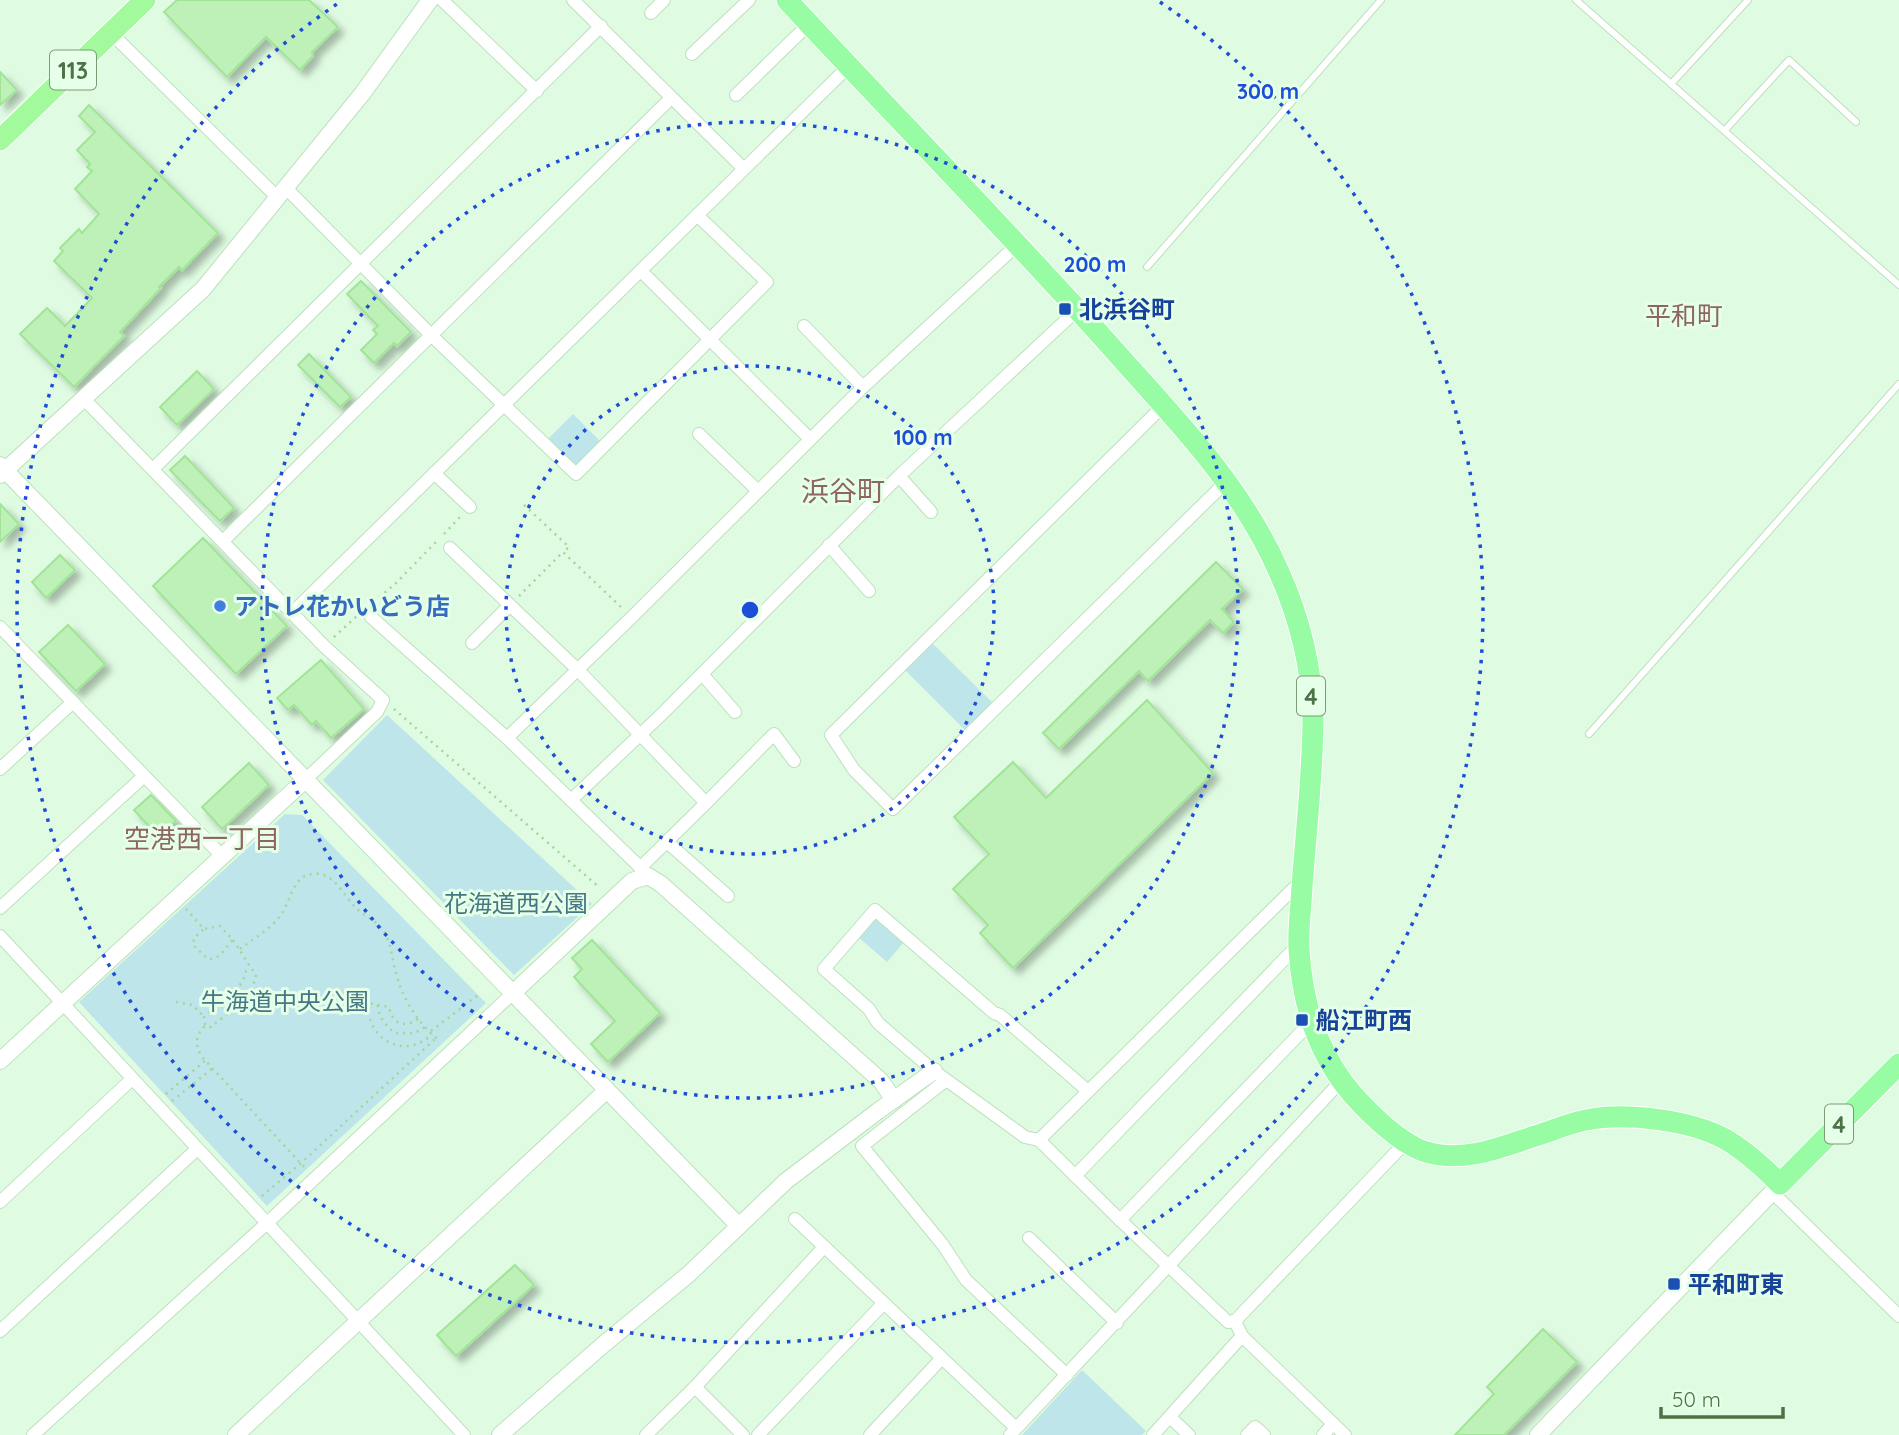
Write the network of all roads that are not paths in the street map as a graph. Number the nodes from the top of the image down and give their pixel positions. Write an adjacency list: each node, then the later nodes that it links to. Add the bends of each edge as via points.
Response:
1 (145, 0): 14 (highway, 113)
2 (430, 0): 25 (street)
3 (442, 0): 18 (street)
4 (573, 0): 13 (street)
5 (664, 0): 11 (street)
6 (748, 0): 15 (street)
7 (787, 0): 12 (main road, 4)
8 (1381, 0): 29 (lane)
9 (1576, 0): 17 (lane)
10 (1748, 0): 17 (lane)
11 (651, 13)
12 (809, 24): 16 (main road, 4); 19 (street)
13 (601, 26): 18 (street); 20 (street)
14 (111, 33): 23 (highway, 113); 25 (street)
15 (692, 54)
16 (849, 66): 24 (street); 27 (main road, 4)
17 (1671, 84): 22 (lane)
18 (537, 91): 28 (street)
19 (736, 95)
20 (671, 98): 24 (street); 34 (street)
21 (1856, 121): 22 (lane, via 1789,60)
22 (1725, 130): 31 (lane)
23 (0, 140)
24 (743, 168): 26 (street)
25 (282, 193): 28 (street); 38 (street, via 203,289)
26 (697, 215): 30 (street); 35 (street, via 767,282)
27 (1017, 245): 32 (main road, 4); 37 (street)
28 (362, 265): 34 (street); 43 (street)
29 (1147, 267)
30 (641, 271): 35 (street); 39 (street)
31 (1899, 285)
32 (1078, 309): 40 (main road, 4); 46 (street)
33 (804, 326): 37 (street)
34 (432, 336): 39 (street); 51 (street)
35 (710, 339): 39 (street, via 576,474); 42 (street)
36 (1899, 384): 65 (lane)
37 (863, 387): 42 (street)
38 (84, 399): 43 (street); 44 (street)
39 (504, 405): 45 (street)
40 (1163, 405): 47 (main road, 4); 47 (street, via 831,735 854,770 894,809)
41 (699, 434): 48 (street)
42 (810, 439): 48 (street)
43 (153, 468): 51 (street)
44 (2, 470): 70 (street)
45 (434, 473): 49 (street); 56 (street)
46 (899, 476): 50 (street); 52 (street)
47 (1227, 481): 76 (main road, 4, via 1278,570 1296,615 1307,665 1313,717)
48 (758, 491): 60 (street)
49 (470, 507)
50 (931, 512)
51 (223, 541): 56 (street)
52 (829, 545): 54 (street); 61 (street)
53 (450, 548): 55 (street)
54 (869, 591)
55 (509, 606): 59 (street); 60 (street)
56 (292, 613): 70 (street, via 383,700 377,712)
57 (367, 614): 66 (street)
58 (0, 628): 62 (street)
59 (472, 643)
60 (578, 670): 64 (street); 66 (street)
61 (702, 674): 63 (street); 64 (street)
62 (73, 702): 68 (street); 69 (street)
63 (734, 712)
64 (641, 734): 71 (street); 72 (street)
65 (1589, 734)
66 (507, 738): 71 (street)
67 (794, 761): 72 (street, via 774,734)
68 (0, 769)
69 (143, 777): 74 (street); 78 (street)
70 (305, 780): 74 (street); 81 (street)
71 (571, 800): 75 (street)
72 (706, 803): 73 (street)
73 (667, 842): 75 (street); 77 (street)
74 (222, 856): 82 (street)
75 (644, 872): 81 (street); 91 (street, via 881,1081)
76 (1303, 879): 80 (main road, 4); 90 (street)
77 (728, 896)
78 (0, 908)
79 (0, 936): 82 (street)
80 (1298, 945): 83 (main road, 4); 95 (street)
81 (513, 993): 89 (street); 100 (street)
82 (63, 1003): 84 (street); 87 (street)
83 (1311, 1022): 88 (main road, 4); 99 (street)
84 (0, 1061)
85 (1899, 1064): 96 (main road, 4)
86 (940, 1076): 90 (street, via 824,969 875,911); 91 (street); 92 (street, via 1025,1138); 113 (street, via 862,1146 966,1280)
87 (132, 1079): 94 (street); 97 (street)
88 (1342, 1080): 93 (main road, 4); 104 (street)
89 (607, 1090): 101 (street); 108 (street)
90 (1088, 1091): 92 (street)
91 (894, 1100): 101 (street, via 786,1181)
92 (1039, 1140): 95 (street)
93 (1405, 1143): 96 (main road, 4, via 1456,1157 1489,1152 1584,1120 1645,1119 1701,1129 1723,1138 1755,1159); 107 (street)
94 (196, 1150): 100 (street); 110 (street)
95 (1075, 1176): 99 (street)
96 (1776, 1188): 106 (street); 132 (street)
97 (0, 1202)
98 (795, 1219): 103 (street)
99 (1120, 1220): 104 (street)
100 (266, 1224): 108 (street); 118 (street)
101 (739, 1226): 121 (street)
102 (1029, 1238): 109 (street)
103 (824, 1247): 105 (street); 114 (street)
104 (1169, 1267): 107 (street, via 1228,1322); 109 (street)
105 (883, 1304): 112 (street); 124 (street)
106 (1899, 1316)
107 (1235, 1321): 111 (street)
108 (359, 1322): 119 (street); 120 (street)
109 (1117, 1322): 113 (street)
110 (0, 1331)
111 (1242, 1336): 115 (street); 116 (street)
112 (941, 1359): 117 (street); 125 (street)
113 (1067, 1375): 117 (street)
114 (695, 1387): 122 (street); 123 (street)
115 (1170, 1417): 126 (street); 127 (street)
116 (1333, 1424): 130 (street); 131 (street)
117 (1013, 1432)
118 (33, 1435)
119 (236, 1435)
120 (464, 1435)
121 (500, 1435)
122 (646, 1435)
123 (743, 1435)
124 (758, 1435)
125 (870, 1435)
126 (1153, 1435)
127 (1188, 1435)
128 (1247, 1435): 129 (street, via 1255,1427)
129 (1264, 1435)
130 (1323, 1435)
131 (1345, 1435)
132 (1538, 1435)

